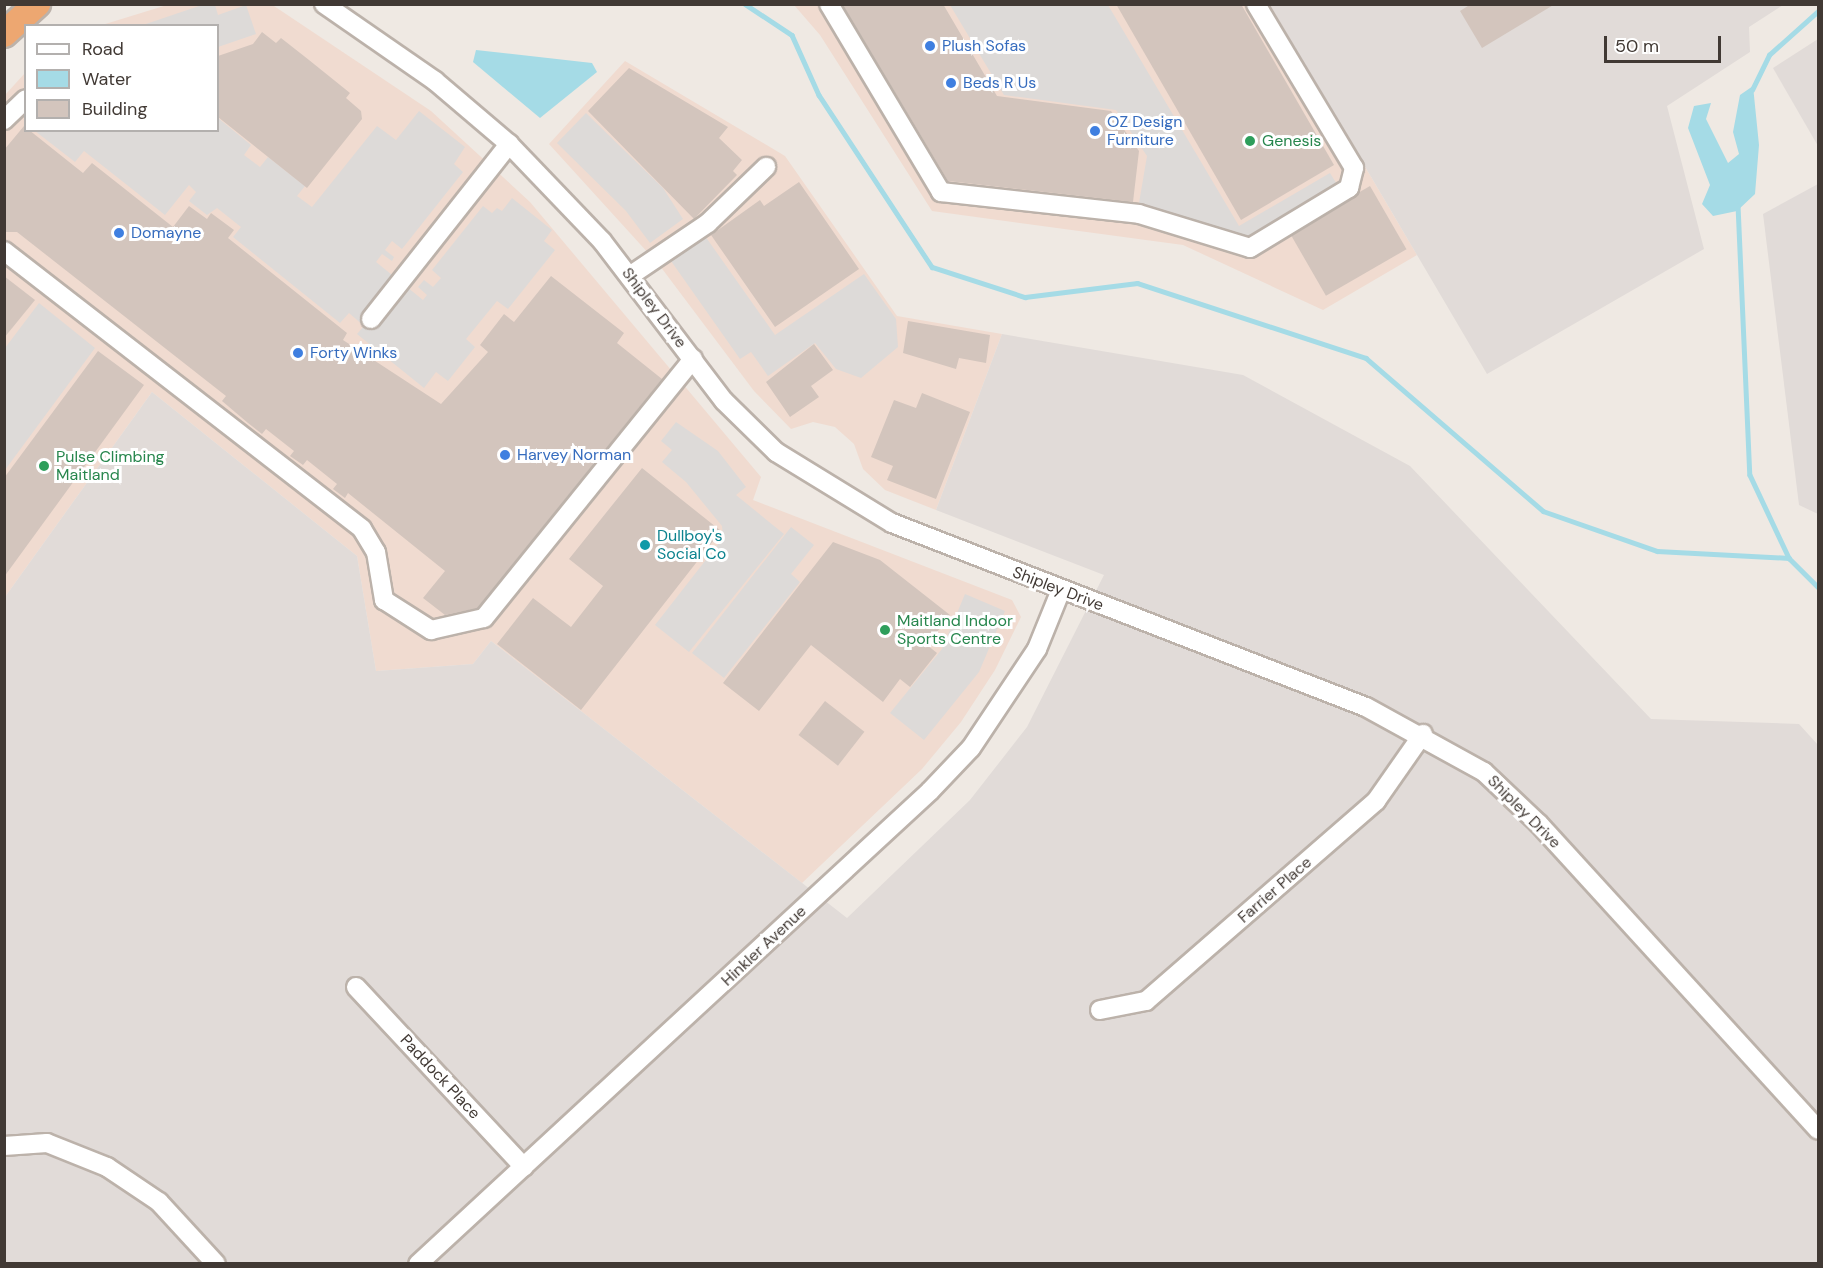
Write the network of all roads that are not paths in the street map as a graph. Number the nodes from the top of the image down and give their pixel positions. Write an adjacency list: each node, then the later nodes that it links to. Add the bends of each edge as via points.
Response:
1 (11, 4): 6 (highway)
2 (37, 4): 7 (highway)
3 (324, 4): 10 (street, Shipley Drive, via 435,81)
4 (829, 4): 5 (street, via 941,192 1139,214 1250,248 1349,188 1354,168)
5 (1256, 4)
6 (4, 10)
7 (4, 34)
8 (24, 101): 9 (street)
9 (4, 120)
10 (509, 144): 13 (street, Shipley Drive); 14 (street)
11 (766, 167): 13 (street, via 708,223)
12 (4, 251): 15 (street, via 362,529 376,552 384,600 432,630 484,618)
13 (631, 275): 15 (street, Shipley Drive)
14 (371, 319)
15 (693, 360): 16 (street, Shipley Drive, via 750,430 840,494 892,523)
16 (1061, 590): 17 (street, Shipley Drive); 22 (street, Hinkler Avenue, via 1037,649 971,748 879,841)
17 (1423, 734): 19 (street, Farrier Place, via 1376,801 1146,1001); 20 (street, Shipley Drive, via 1509,792)
18 (356, 987): 22 (street, Paddock Place)
19 (1100, 1010)
20 (1818, 1130)
21 (4, 1146): 23 (street, via 47,1143 107,1167 159,1202)
22 (524, 1167): 24 (street, Hinkler Avenue)
23 (216, 1263)
24 (418, 1263)

